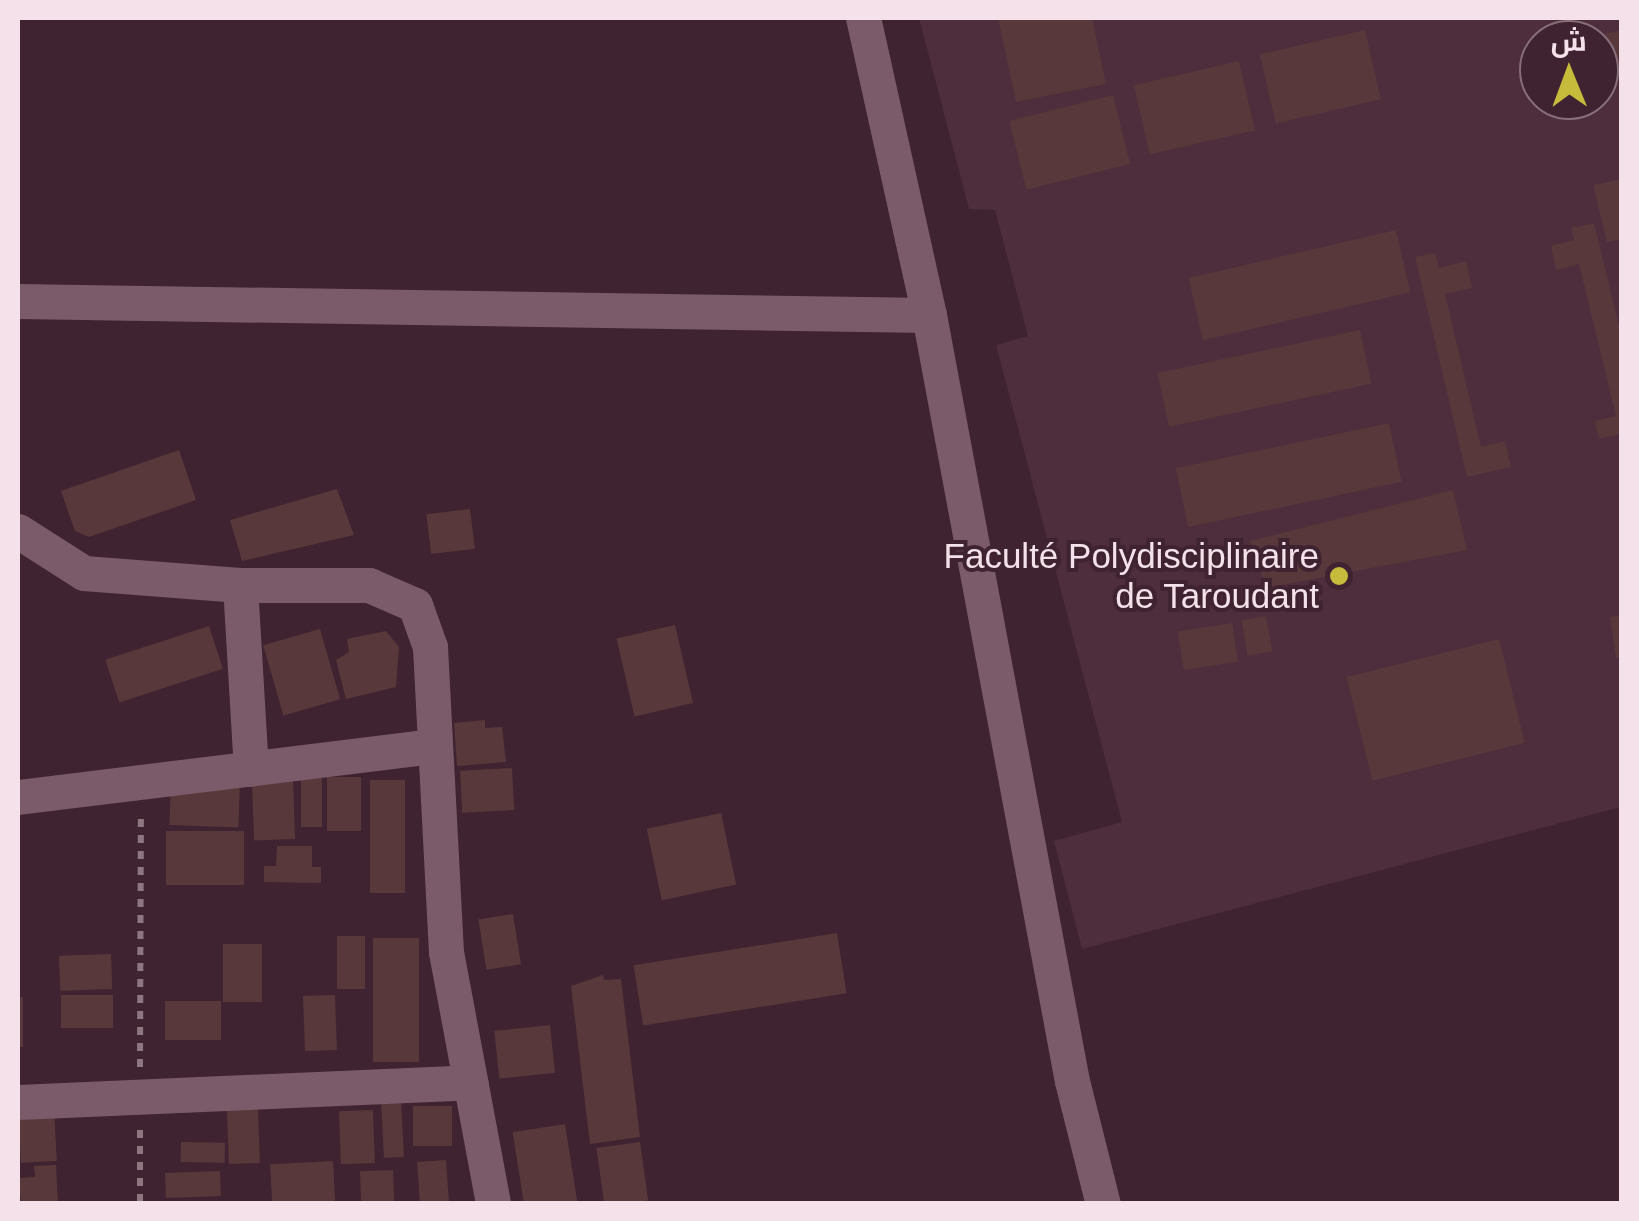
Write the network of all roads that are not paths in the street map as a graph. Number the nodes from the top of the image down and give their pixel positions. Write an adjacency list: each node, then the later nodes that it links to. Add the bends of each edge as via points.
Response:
1 (863, 18): 3 (street)
2 (18, 301): 3 (street)
3 (929, 315): 12 (street, via 1072,1081)
4 (18, 531): 5 (street, via 84,573)
5 (240, 585): 6 (street, via 370,585 406,597 425,622 430,647); 7 (street)
6 (432, 746): 7 (street); 9 (street, via 446,952)
7 (250, 769): 8 (street)
8 (18, 797)
9 (471, 1082): 10 (street); 11 (street)
10 (18, 1102)
11 (493, 1204)
12 (1103, 1204)

